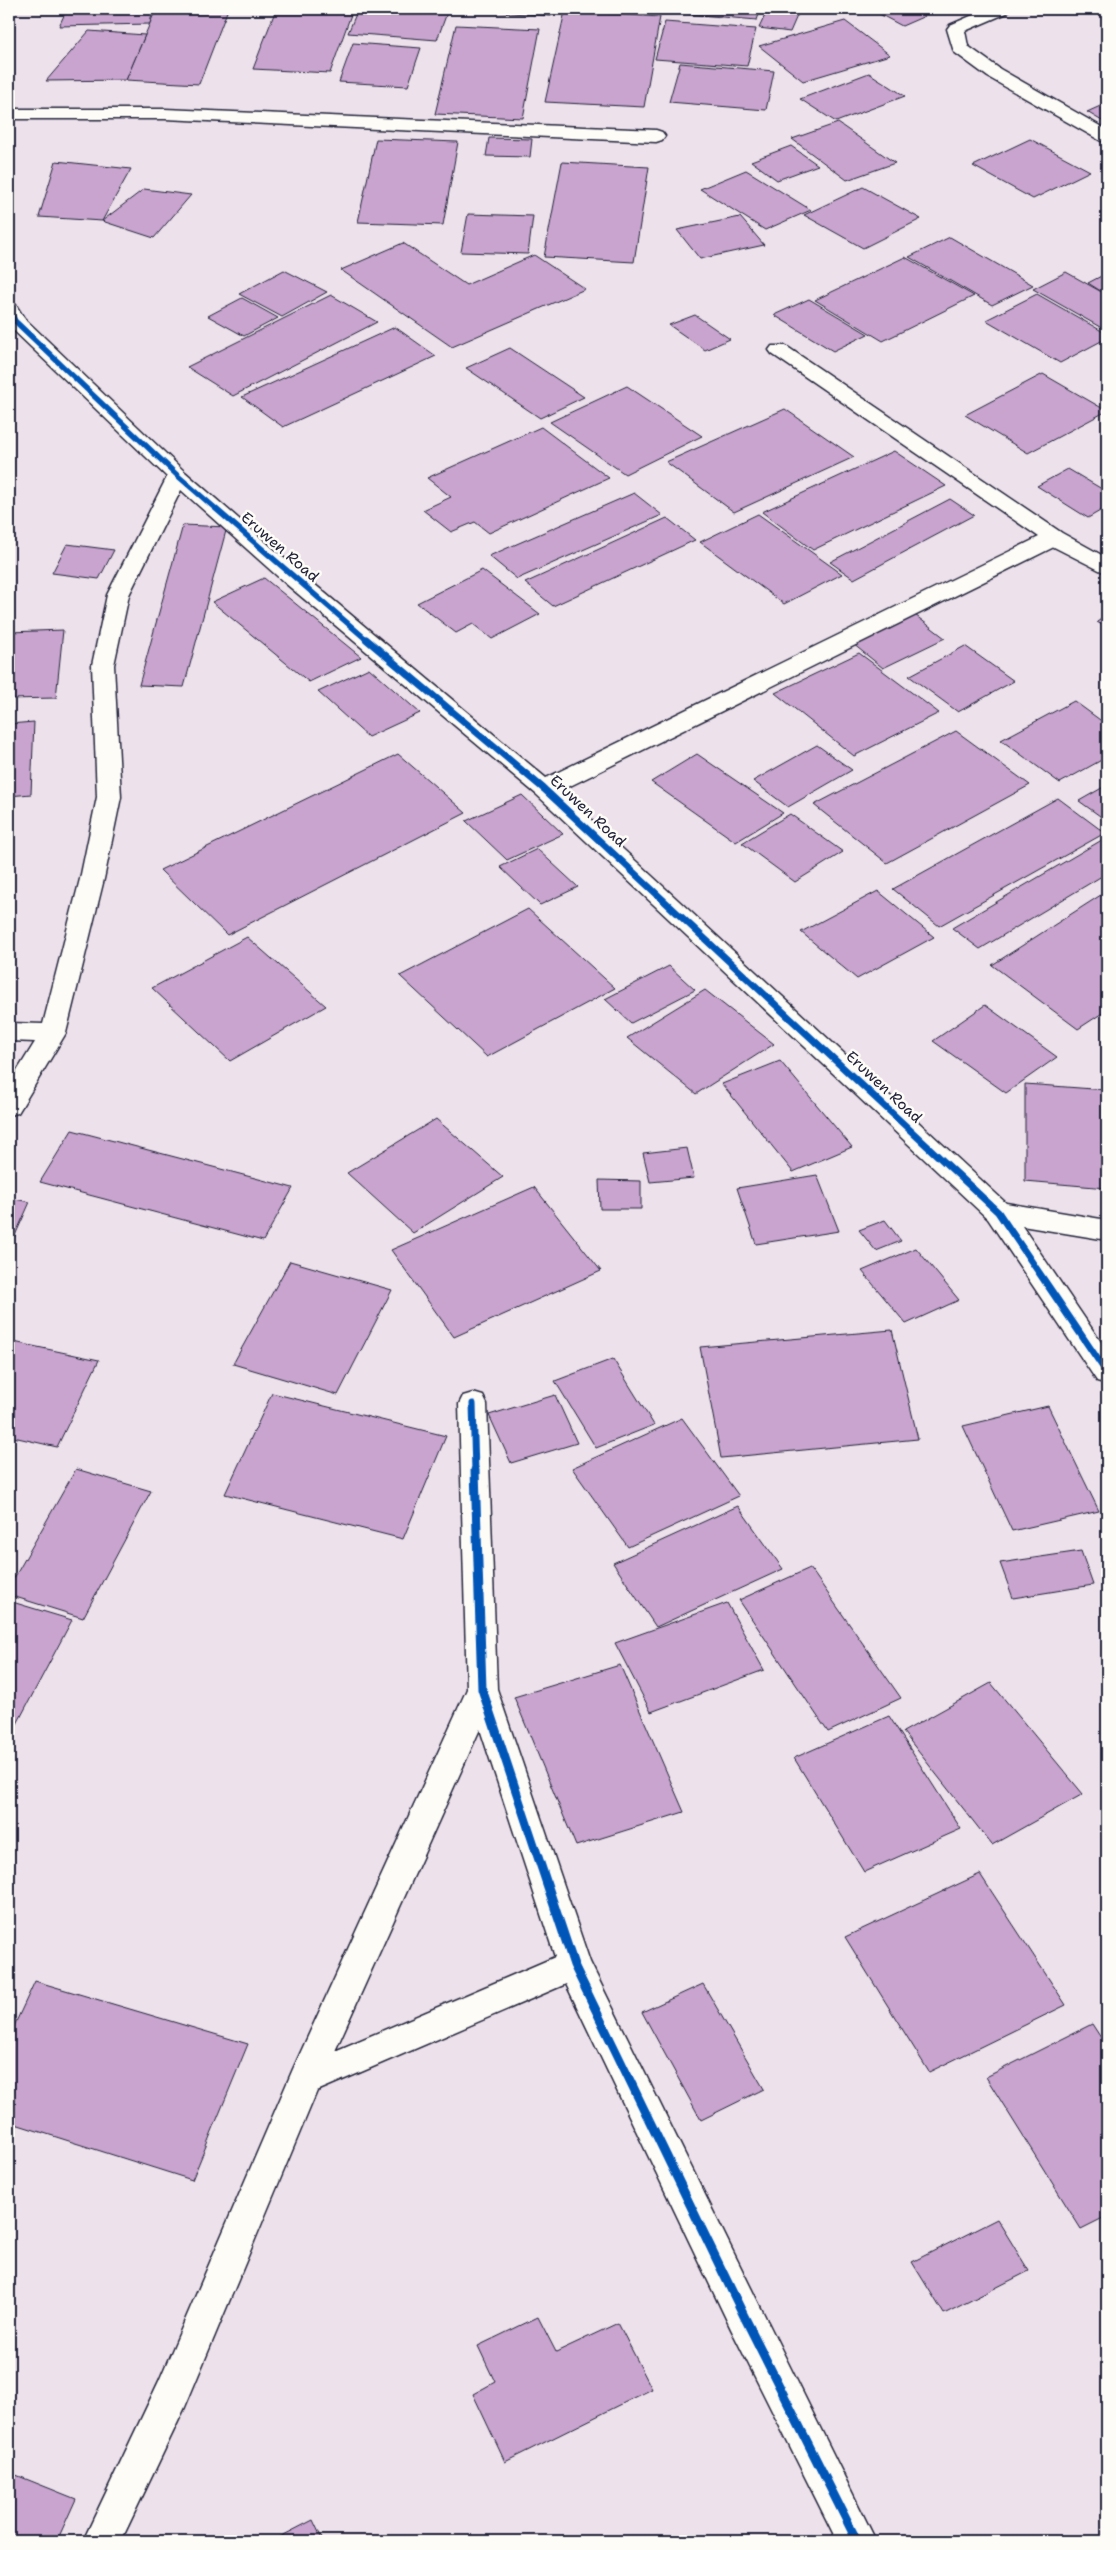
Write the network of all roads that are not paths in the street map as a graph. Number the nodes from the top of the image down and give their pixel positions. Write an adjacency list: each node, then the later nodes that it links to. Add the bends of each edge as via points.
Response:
1 (1001, 9): 4 (street, via 956,29 960,48 994,73)
2 (9, 114): 3 (street, via 165,114)
3 (656, 136)
4 (1107, 137)
5 (9, 309): 7 (street, Eruwen Road, via 15,321)
6 (779, 350): 8 (street)
7 (178, 476): 10 (street, Eruwen Road, via 293,578); 12 (street, via 118,595 103,665 109,796 92,879)
8 (1054, 538): 9 (street); 10 (street)
9 (1107, 566)
10 (544, 789): 14 (street, Eruwen Road)
11 (9, 1032): 12 (street)
12 (53, 1033): 13 (street)
13 (9, 1106)
14 (998, 1212): 15 (street); 16 (street, Eruwen Road)
15 (1107, 1230)
16 (1107, 1372)
17 (473, 1404): 18 (street)
18 (482, 1689): 19 (street); 20 (street)
19 (574, 1964): 20 (street); 22 (street)
20 (305, 2080): 21 (street, via 172,2394)
21 (102, 2541)
22 (857, 2541)

